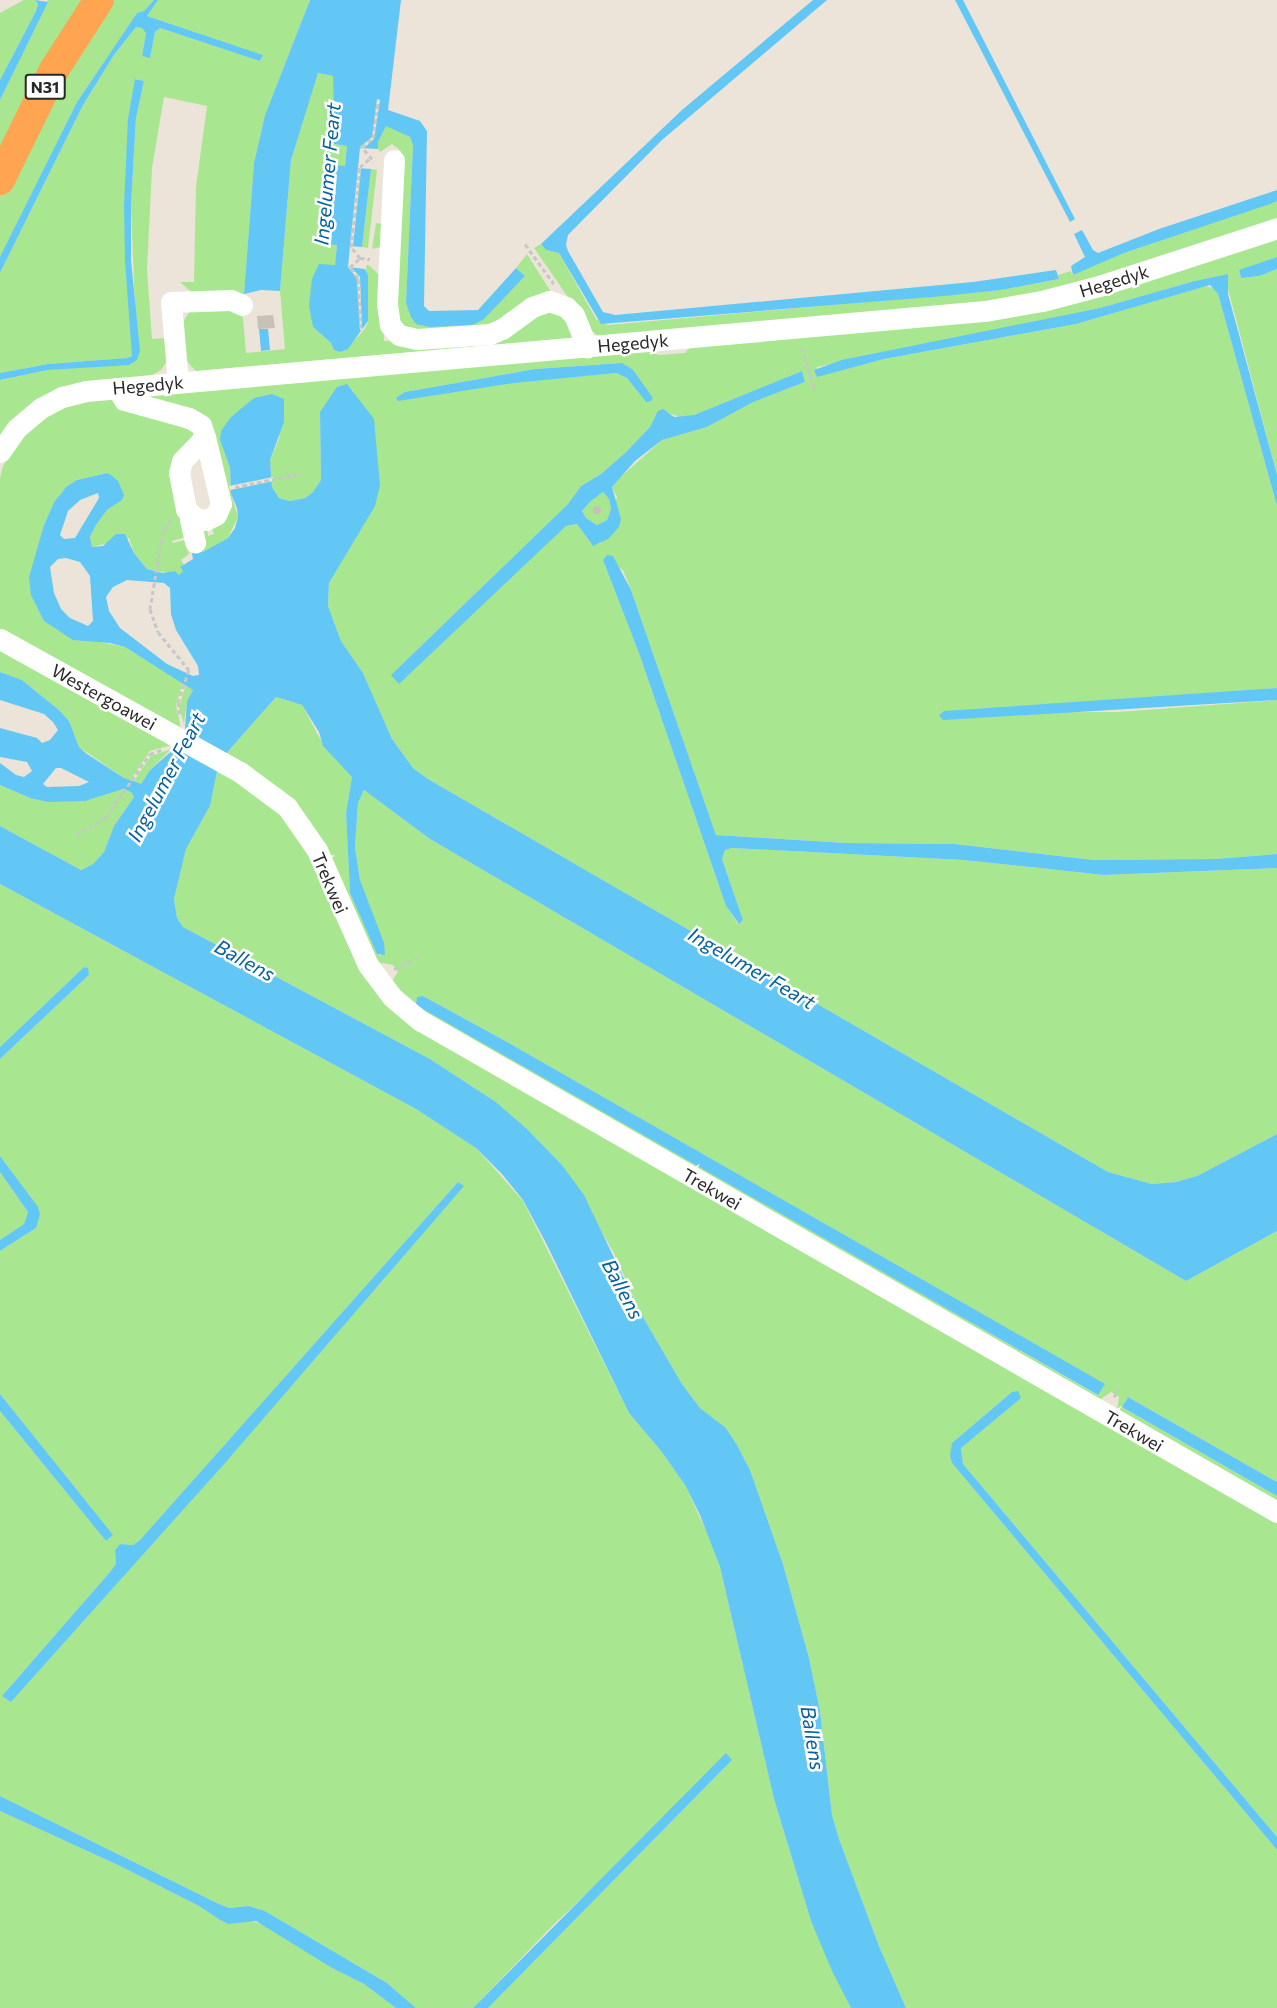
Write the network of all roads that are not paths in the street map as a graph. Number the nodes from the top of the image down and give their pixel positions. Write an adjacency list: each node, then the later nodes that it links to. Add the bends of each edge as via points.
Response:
1 (99, 0): 3 (highway, N31, via 54,70)
2 (394, 160): 6 (street, via 387,304 390,325 399,335 417,339 490,334 549,301 566,307 574,315)
3 (0, 180)
4 (1277, 228): 6 (street, Hegedyk, via 1121,279 1042,301 986,311)
5 (242, 305): 7 (street, via 231,300 171,302)
6 (587, 347): 7 (street, Hegedyk)
7 (178, 382): 8 (street, Hegedyk)
8 (117, 388): 9 (street, via 124,400 196,420); 10 (street, Hegedyk, via 74,394 41,408 17,428)
9 (205, 437): 11 (street, via 180,467); 11 (street, via 222,504 212,519 200,520)
10 (0, 452)
11 (191, 515): 12 (street)
12 (195, 542)
13 (0, 639): 14 (street, Westergoawei)
14 (240, 772): 15 (street, Trekwei, via 273,795 298,820 317,850 368,965 392,997 421,1021)
15 (1277, 1512)

